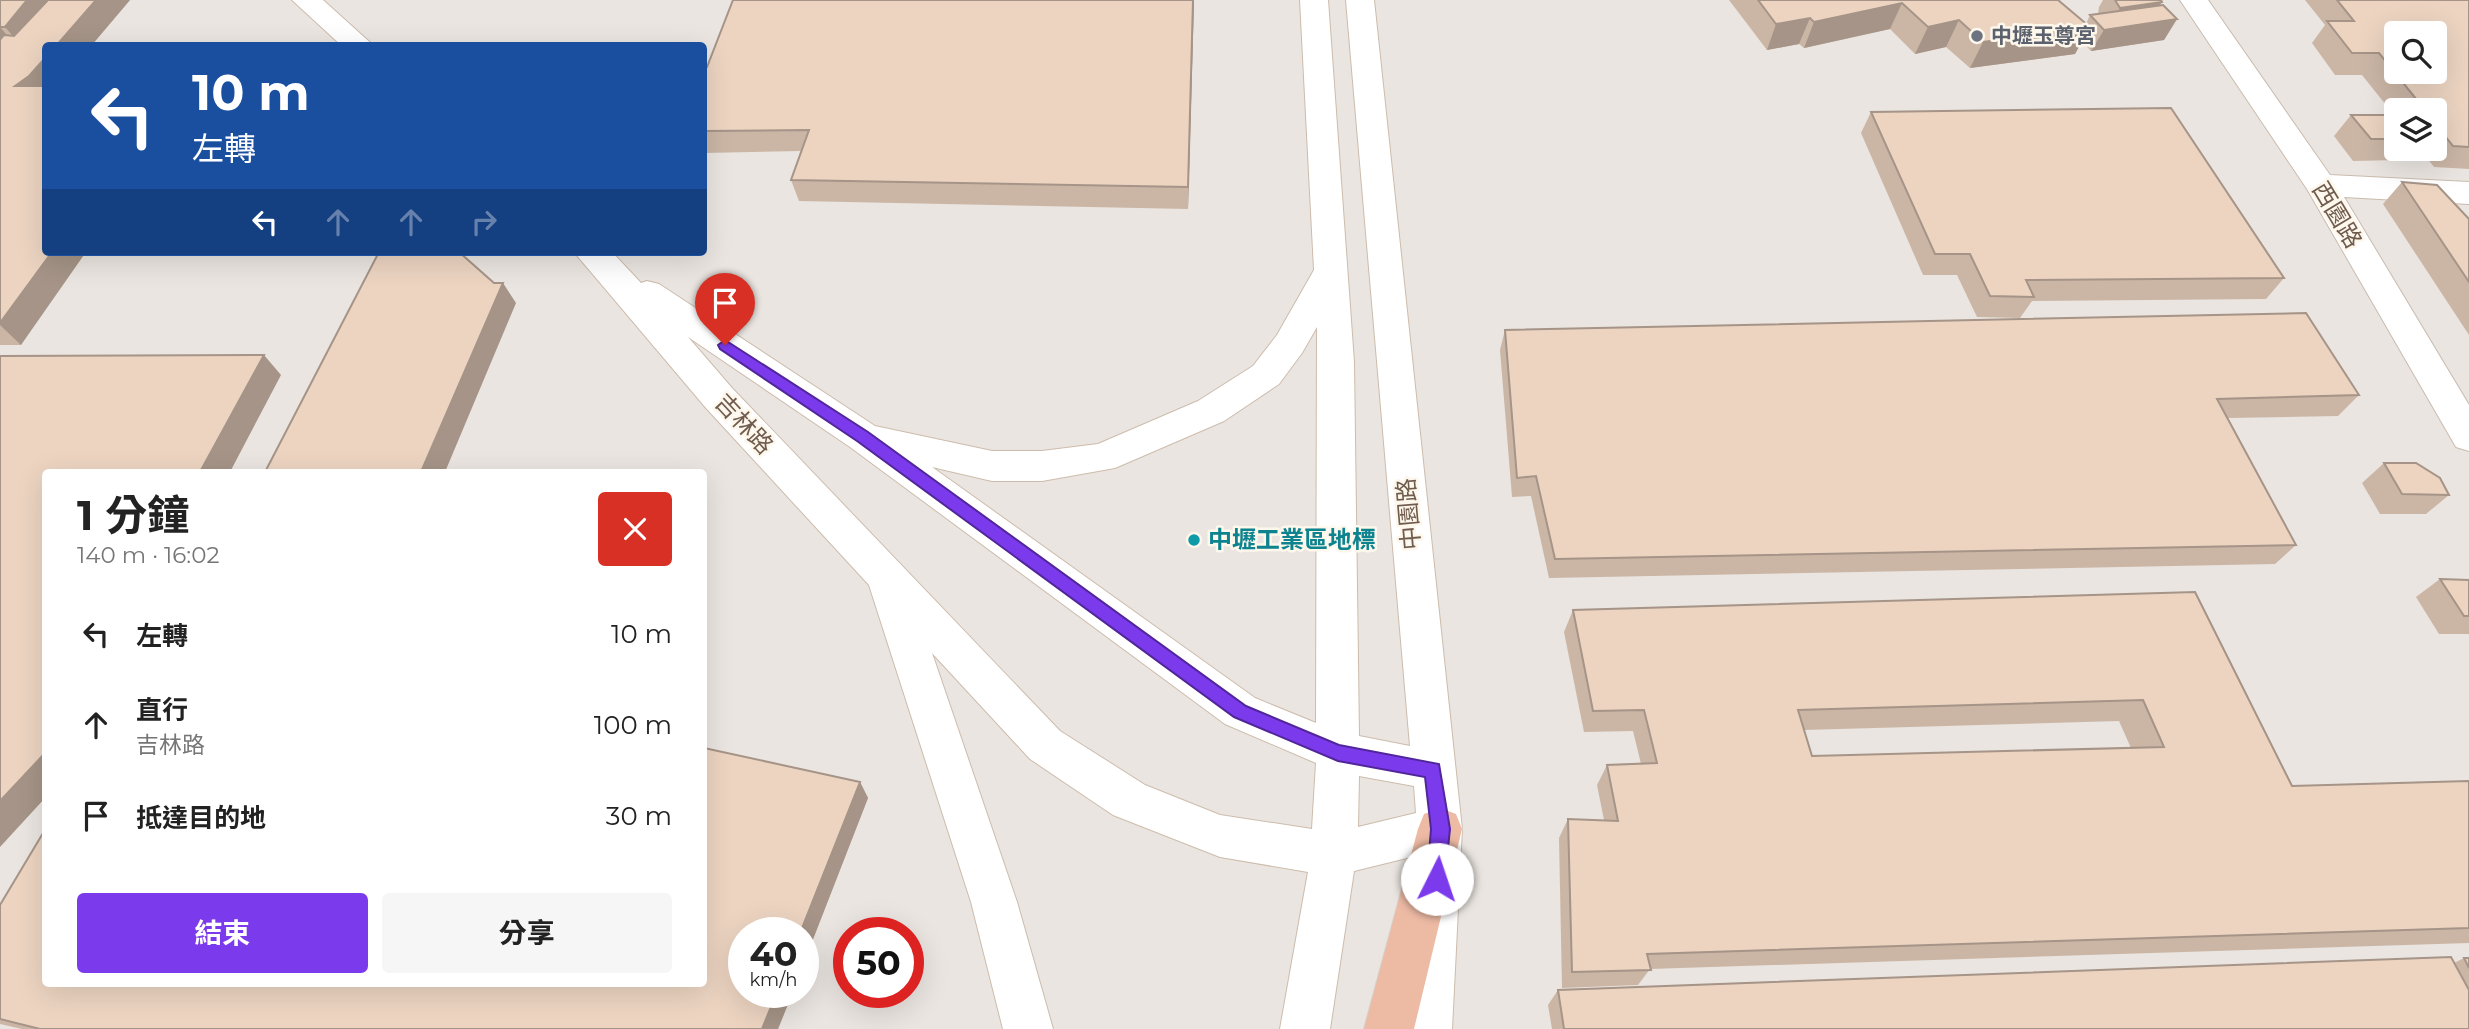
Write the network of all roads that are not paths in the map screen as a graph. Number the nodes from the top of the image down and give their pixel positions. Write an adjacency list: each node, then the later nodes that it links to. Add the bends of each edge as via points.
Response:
1 (306, 0): 5 (street)
2 (1314, 0): 9 (street)
3 (1360, 0): 14 (street, 中園路)
4 (2194, 0): 6 (street, 西園路)
5 (355, 42)
6 (2320, 185): 7 (street); 11 (street, 西園路)
7 (2469, 193)
8 (601, 261): 10 (street, 吉林路); 12 (street, 吉林路, via 719,398)
9 (1331, 269): 10 (street, via 1290,344 1266,375 1212,411 1102,458 1042,466 992,466); 13 (street, via 1336,362)
10 (863, 437): 13 (street, 吉林路, via 1240,711)
11 (2469, 438)
12 (885, 573): 16 (street, 吉林路, via 1045,745 1129,800 1220,836); 17 (street, via 994,902)
13 (1338, 752): 14 (street, 吉林路); 16 (street)
14 (1433, 770): 15 (street, 中園路)
15 (1440, 829): 16 (street); 19 (highway); 20 (street, 中園路)
16 (1334, 854): 18 (street)
17 (1028, 1029)
18 (1305, 1029)
19 (1390, 1029)
20 (1427, 1029)

